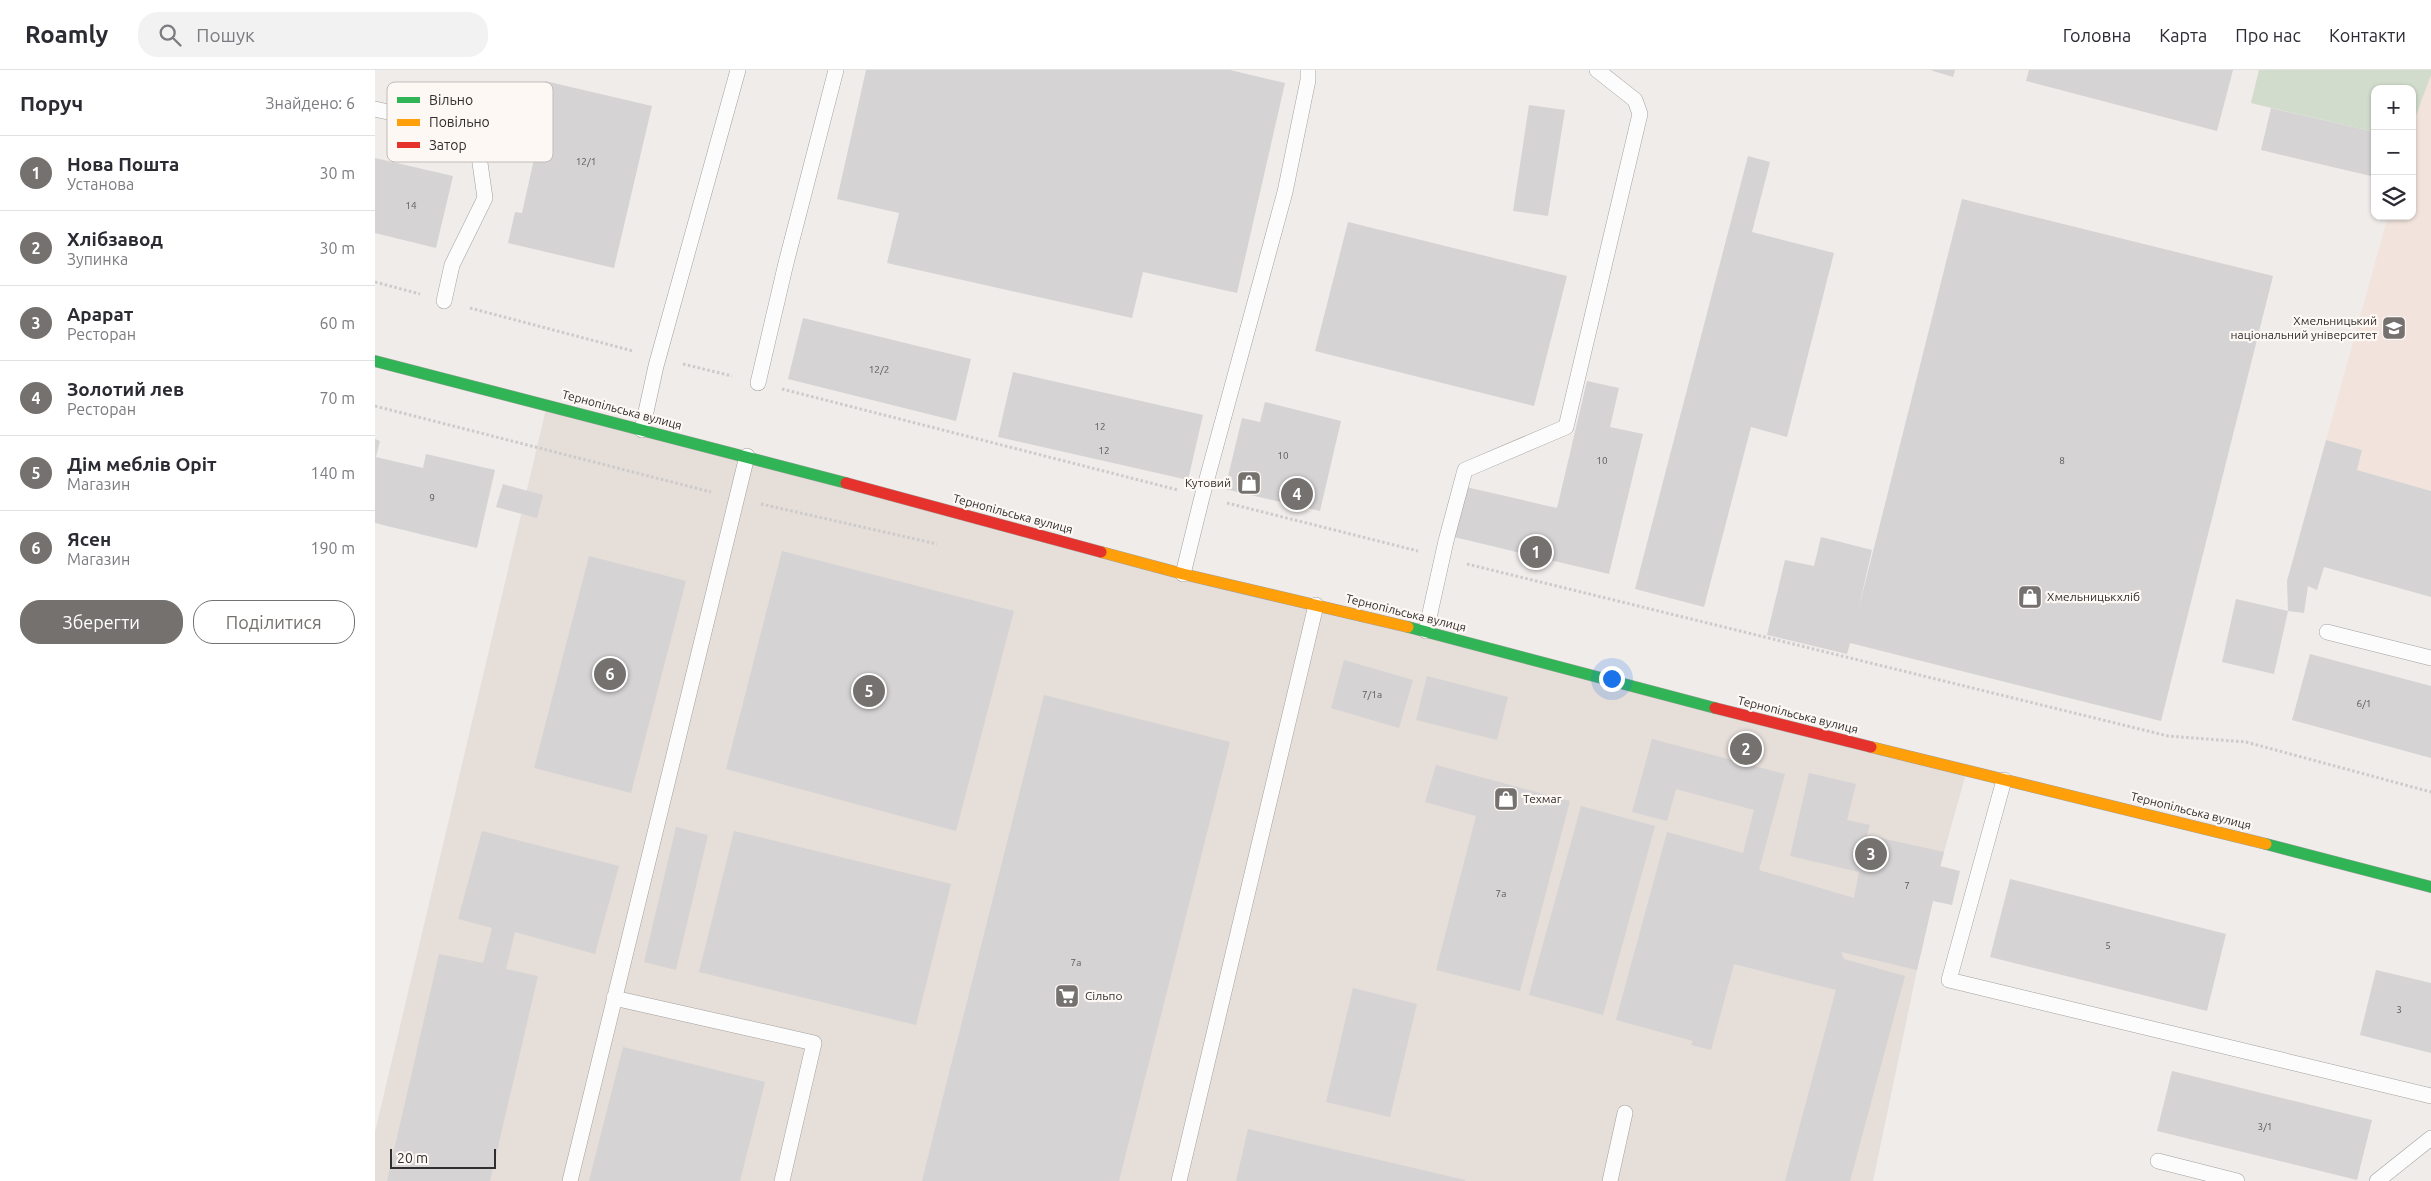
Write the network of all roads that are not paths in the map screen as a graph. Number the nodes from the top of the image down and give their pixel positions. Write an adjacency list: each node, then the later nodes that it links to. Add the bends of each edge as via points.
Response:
1 (738, 70): 9 (lane)
2 (836, 70): 8 (lane)
3 (1307, 70): 11 (lane, via 1285,192)
4 (1597, 70): 13 (lane, via 1635,100 1640,114 1566,426 1465,470)
5 (480, 162): 6 (lane, via 485,198 453,265)
6 (444, 300)
7 (375, 361): 9 (main road, Тернопільська вулиця)
8 (758, 383)
9 (641, 430): 10 (main road, Тернопільська вулиця)
10 (747, 456): 11 (main road, Тернопільська вулиця); 18 (lane)
11 (1183, 574): 12 (main road, Тернопільська вулиця)
12 (1316, 605): 13 (main road, Тернопільська вулиця); 25 (lane)
13 (1426, 631): 16 (main road, Тернопільська вулиця, via 1761,720)
14 (2327, 632): 15 (lane)
15 (2431, 658)
16 (2004, 780): 17 (main road, Тернопільська вулиця, via 2178,821); 19 (lane, via 1949,980)
17 (2431, 887)
18 (614, 998): 23 (lane); 24 (lane, via 815,1043)
19 (2431, 1096)
20 (1625, 1113): 26 (lane)
21 (2431, 1138): 28 (lane)
22 (2158, 1162): 27 (lane)
23 (571, 1181)
24 (782, 1181)
25 (1179, 1181)
26 (1609, 1181)
27 (2237, 1181)
28 (2377, 1181)

